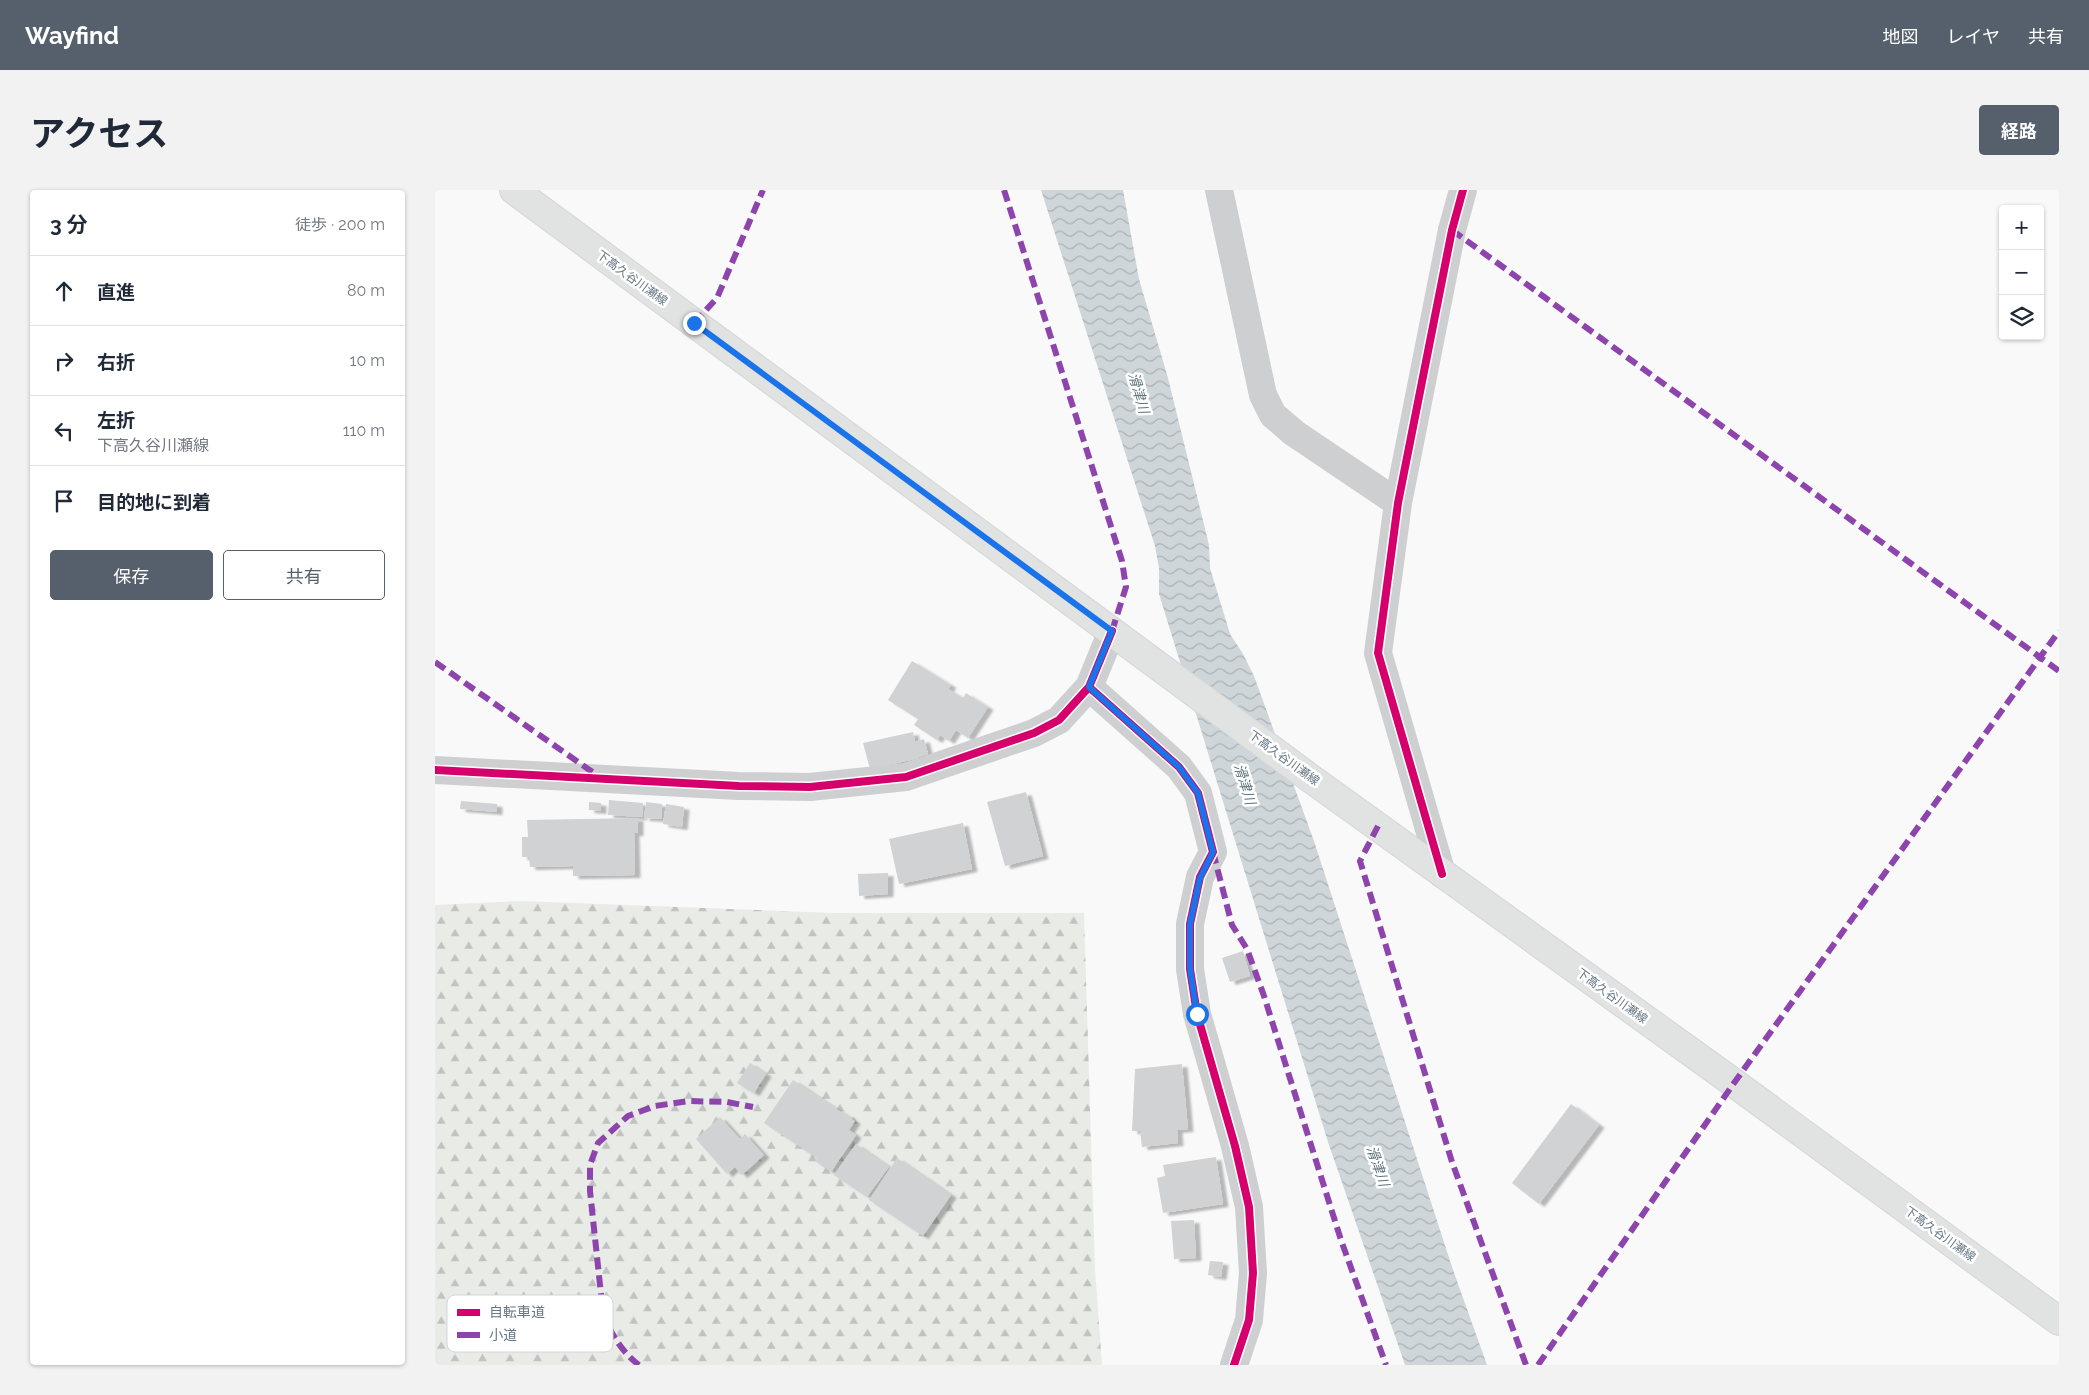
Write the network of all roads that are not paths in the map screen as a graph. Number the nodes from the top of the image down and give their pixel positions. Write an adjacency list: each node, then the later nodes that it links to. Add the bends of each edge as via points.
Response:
1 (514, 190): 5 (main road, 下高久谷川瀬線)
2 (1219, 190): 4 (street, via 1263,396 1273,415 1294,433)
3 (1463, 190): 4 (street, via 1452,230)
4 (1398, 503): 8 (street, via 1378,653)
5 (1112, 631): 6 (street); 8 (main road, 下高久谷川瀬線)
6 (1089, 687): 7 (street, via 1059,720 1034,733 906,777 810,787 739,786); 10 (street, via 1179,767 1198,793 1213,852 1200,878 1190,924 1190,968 1197,1014 1249,1207 1253,1273 1249,1320)
7 (435, 770)
8 (1442, 874): 9 (main road, 下高久谷川瀬線)
9 (2059, 1321)
10 (1234, 1365)

